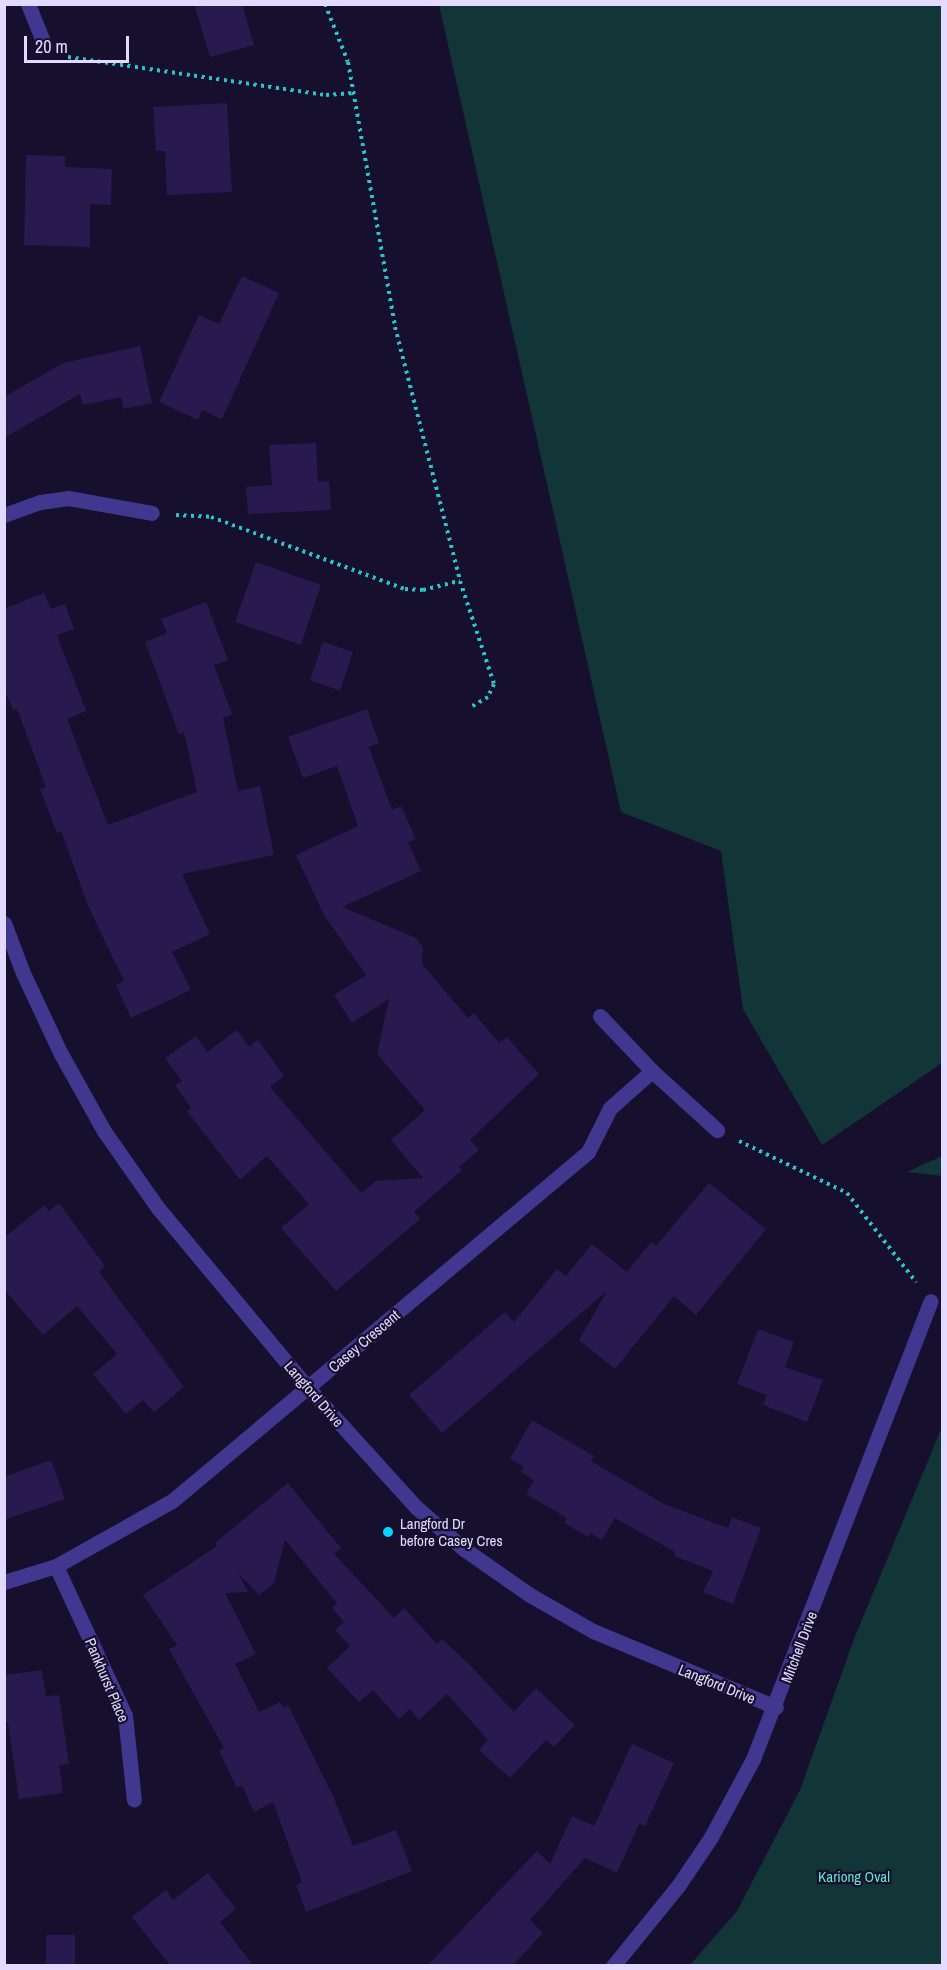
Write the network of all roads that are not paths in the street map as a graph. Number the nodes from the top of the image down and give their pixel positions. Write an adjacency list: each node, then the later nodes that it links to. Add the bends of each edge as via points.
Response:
1 (28, 4): 2 (street)
2 (45, 46)
3 (152, 513): 4 (street, via 68,498 40,502)
4 (4, 515)
5 (4, 922): 10 (street, Langford Drive, via 61,1054 104,1131 158,1209)
6 (600, 1016): 7 (street)
7 (652, 1071): 8 (street); 10 (street, Casey Crescent, via 610,1108 588,1152)
8 (717, 1130)
9 (932, 1301): 13 (street, Mitchell Drive)
10 (308, 1388): 11 (street, Casey Crescent, via 172,1501); 13 (street, Langford Drive, via 417,1508 464,1549 530,1595 638,1652)
11 (56, 1566): 12 (street, Casey Crescent); 14 (street, Pankhurst Place, via 125,1715)
12 (4, 1582)
13 (776, 1707): 15 (street, Mitchell Drive, via 738,1790 711,1836 654,1917)
14 (134, 1800)
15 (614, 1965)

